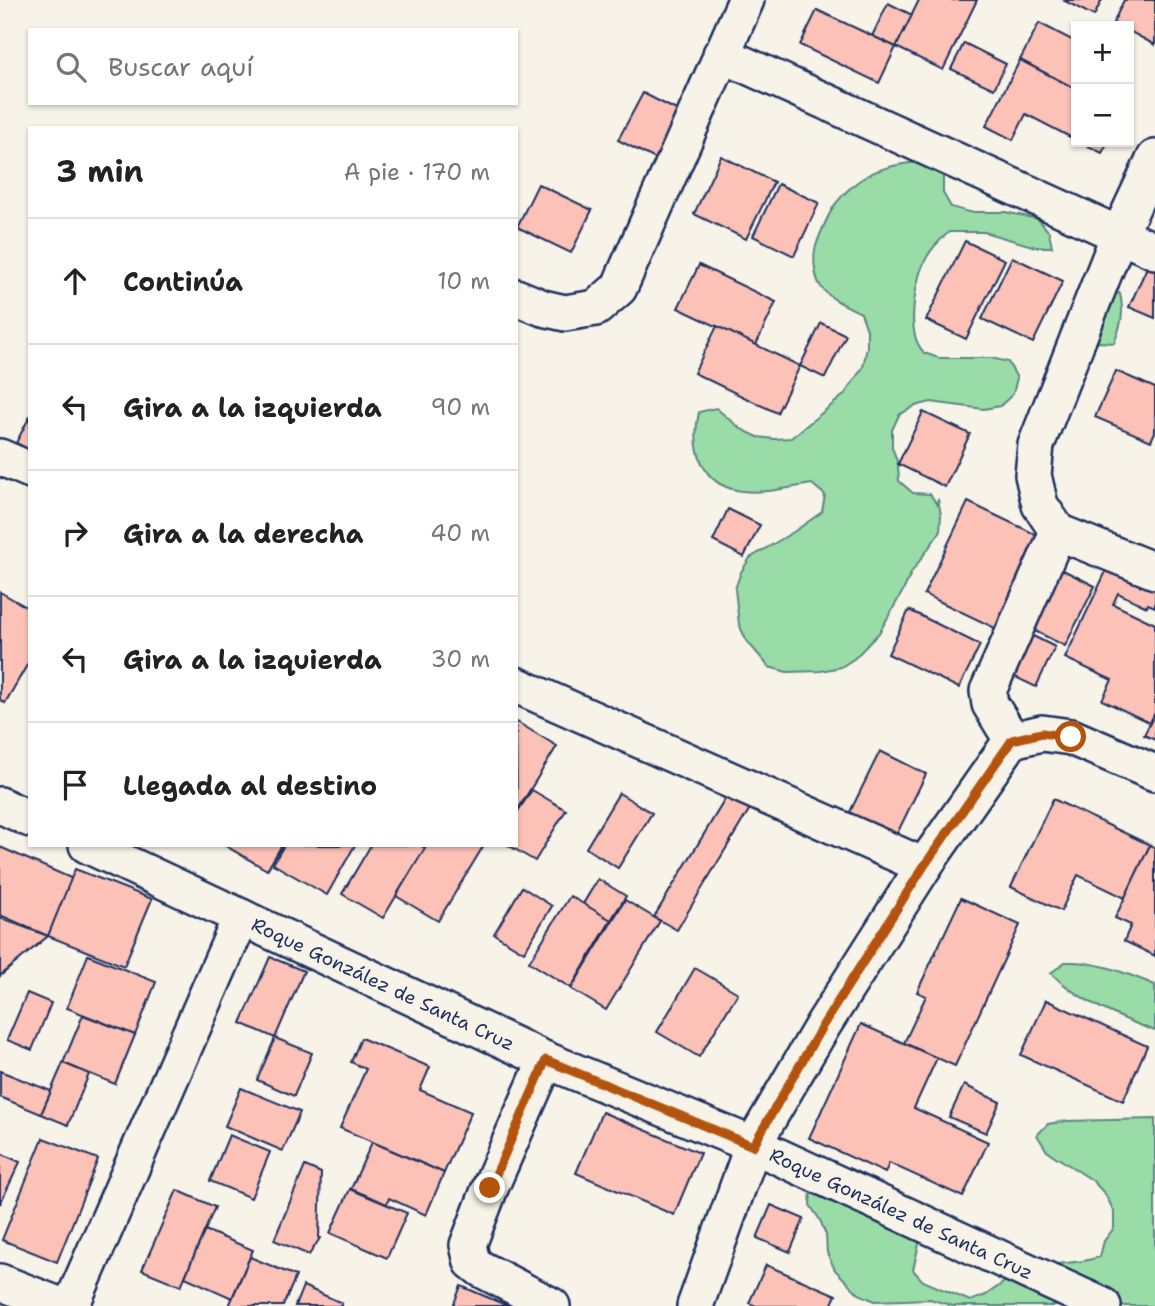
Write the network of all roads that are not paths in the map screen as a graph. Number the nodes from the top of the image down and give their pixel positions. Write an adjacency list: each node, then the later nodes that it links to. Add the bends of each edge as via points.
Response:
1 (746, 0): 2 (street)
2 (721, 54): 4 (street); 6 (street, via 619,288 596,308 565,313)
3 (1155, 158): 4 (street)
4 (1119, 235): 5 (street); 9 (street, via 1036,445 1034,475 1040,505)
5 (1155, 251)
6 (518, 298)
7 (0, 457): 8 (street)
8 (28, 469)
9 (1058, 532): 10 (street); 12 (street, via 988,691 990,704)
10 (1155, 571)
11 (518, 686): 17 (street)
12 (1012, 740): 13 (street, via 1042,733 1071,737); 17 (street)
13 (1155, 774)
14 (0, 805): 15 (street)
15 (28, 818)
16 (91, 847): 18 (street, Roque González de Santa Cruz)
17 (924, 866): 20 (street)
18 (241, 917): 19 (street, Roque González de Santa Cruz); 24 (street)
19 (546, 1060): 20 (street, Roque González de Santa Cruz); 22 (street, via 468,1245 472,1262 481,1269)
20 (753, 1146): 25 (street); 26 (street, Roque González de Santa Cruz)
21 (13, 1293): 23 (street)
22 (549, 1305)
23 (61, 1306)
24 (71, 1306)
25 (695, 1306)
26 (1103, 1306)

